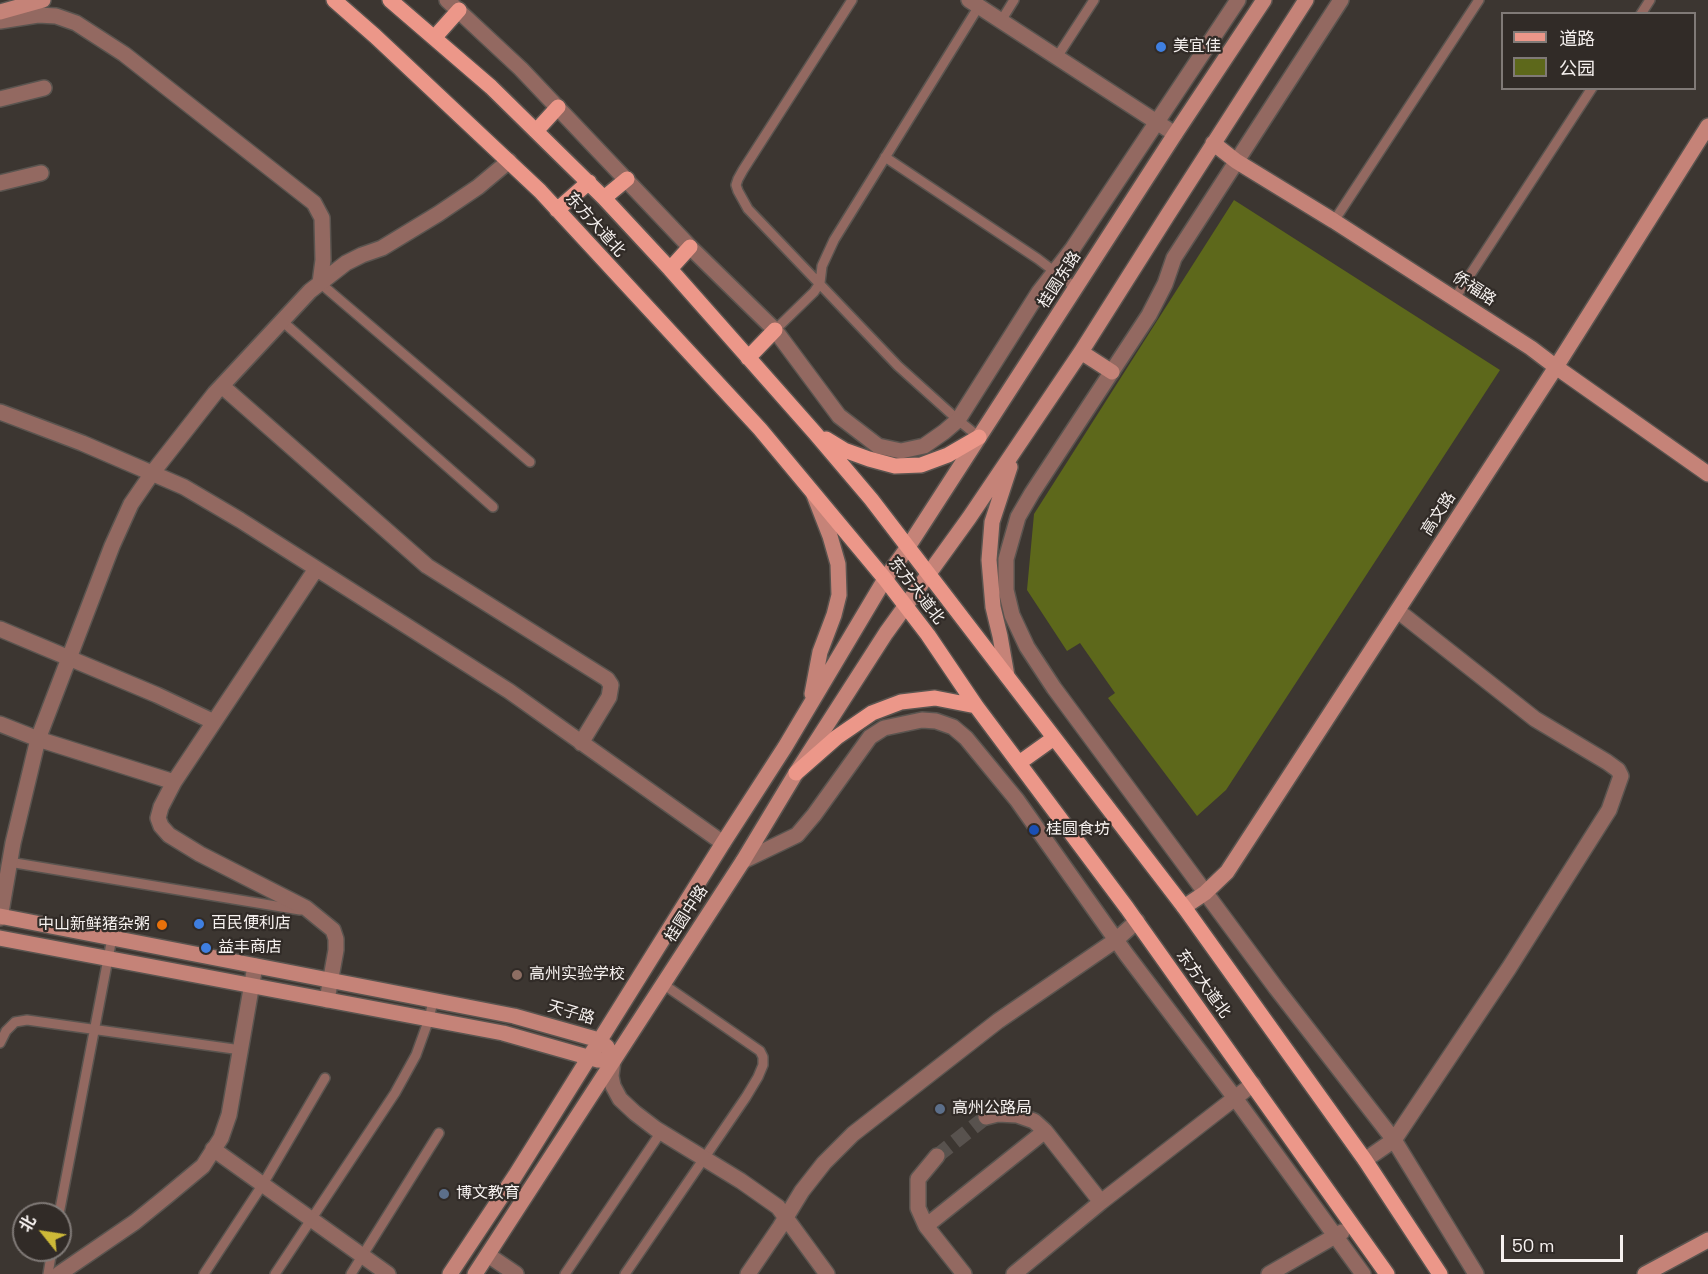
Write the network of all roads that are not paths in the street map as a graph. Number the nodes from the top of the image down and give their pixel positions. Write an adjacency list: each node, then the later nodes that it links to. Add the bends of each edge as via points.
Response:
1 (43, 0): 15 (main road)
2 (334, 0): 31 (main road, 东方大道北)
3 (390, 0): 18 (main road, 东方大道北)
4 (447, 0): 14 (street)
5 (852, 0): 43 (lane, via 736,185 748,209)
6 (1014, 0): 17 (lane)
7 (1094, 0): 19 (lane)
8 (1238, 0): 24 (street)
9 (1264, 0): 27 (main road, 桂圆东路)
10 (1306, 0): 28 (main road)
11 (1341, 0): 30 (street)
12 (1479, 0): 38 (lane)
13 (974, 3): 17 (street); 29 (lane)
14 (459, 10): 18 (main road); 23 (street)
15 (0, 12)
16 (0, 21): 42 (street, via 38,15 76,23 124,54 314,203 322,218)
17 (1001, 21): 19 (street)
18 (434, 38): 26 (main road, 东方大道北)
19 (1057, 57): 24 (street)
20 (44, 88): 22 (street)
21 (1591, 90): 45 (lane)
22 (0, 99)
23 (558, 107): 26 (main road); 33 (street)
24 (1156, 123): 27 (street); 41 (street)
25 (1708, 126): 50 (main road, 高文路)
26 (537, 130): 35 (main road, 东方大道北)
27 (1175, 134): 44 (main road, 桂圆东路)
28 (1213, 143): 30 (main road, 侨福路); 48 (main road)
29 (885, 157): 41 (lane); 43 (lane, via 834,240 822,266)
30 (1236, 160): 38 (main road, 侨福路); 51 (street, via 1174,258 1149,315)
31 (509, 161): 37 (main road, 东方大道北); 42 (street, via 438,214 382,248 346,263)
32 (41, 173): 34 (street)
33 (627, 179): 36 (main road); 39 (street)
34 (0, 183)
35 (589, 183): 36 (main road, 东方大道北); 37 (main road)
36 (604, 198): 40 (main road, 东方大道北)
37 (557, 210): 61 (main road, 东方大道北, via 760,429)
38 (1334, 221): 45 (main road, 侨福路)
39 (690, 247): 40 (main road); 47 (street)
40 (670, 269): 49 (main road, 东方大道北)
41 (1054, 271): 44 (lane); 54 (street)
42 (320, 283): 46 (street); 58 (lane)
43 (820, 283): 47 (lane); 54 (lane, via 898,366)
44 (1076, 288): 56 (main road, 桂圆东路)
45 (1455, 298): 50 (main road, 侨福路)
46 (282, 321): 52 (street); 62 (lane)
47 (776, 330): 49 (main road); 54 (street, via 839,416 878,446 901,451 924,446)
48 (1081, 352): 51 (main road); 57 (main road)
49 (748, 358): 55 (main road, 东方大道北)
50 (1556, 368): 60 (main road, 侨福路); 68 (main road, 高文路)
51 (1112, 372): 85 (street, via 1018,517 1006,559 1006,590 1012,615 1053,688)
52 (222, 386): 59 (street); 78 (street, via 427,566 607,678 611,685 609,697)
53 (0, 412): 59 (street)
54 (958, 420): 56 (lane)
55 (815, 433): 56 (main road, via 844,450 895,466 921,465); 63 (main road, 东方大道北)
56 (979, 437): 63 (main road, 桂圆东路)
57 (1018, 446): 65 (main road); 71 (main road, via 992,522 989,560 993,607)
58 (530, 462)
59 (153, 472): 64 (street, via 248,525); 70 (street, via 131,504)
60 (1708, 474)
61 (813, 492): 66 (main road, 东方大道北); 72 (main road, via 838,564 839,595 820,652)
62 (493, 507)
63 (908, 547): 65 (main road, 东方大道北); 66 (main road, 桂圆东路)
64 (316, 569): 74 (street); 78 (street, via 508,691)
65 (928, 573): 67 (main road, 桂圆中路); 71 (main road, 东方大道北)
66 (885, 579): 67 (main road, 东方大道北); 72 (main road, 桂圆中路)
67 (905, 605): 73 (main road, 东方大道北); 80 (main road, 桂圆中路)
68 (1398, 611): 85 (main road, 高文路, via 1227,872); 114 (street, via 1535,719 1607,762 1621,776 1609,810 1587,846)
69 (0, 629): 70 (street)
70 (70, 658): 74 (street); 77 (street)
71 (1007, 676): 76 (main road, 东方大道北)
72 (810, 705): 82 (main road, 桂圆中路)
73 (976, 706): 79 (main road, 东方大道北); 80 (main road, via 935,698 901,702 872,713)
74 (214, 722): 81 (street)
75 (0, 724): 77 (street)
76 (1054, 738): 79 (main road); 86 (main road, 东方大道北)
77 (39, 739): 81 (street); 84 (street)
78 (582, 743): 82 (street)
79 (1019, 763): 89 (main road, 东方大道北)
80 (796, 773): 83 (main road, 桂圆中路)
81 (174, 783): 87 (street, via 158,818 169,835)
82 (723, 843): 102 (main road, 桂圆中路)
83 (742, 861): 92 (street, via 796,835 870,737 884,728 936,721 953,727 966,738 1017,800); 96 (main road, 桂圆中路)
84 (9, 862): 87 (lane); 88 (street)
85 (1205, 893): 86 (main road, 高文路); 114 (street)
86 (1184, 907): 118 (main road, 东方大道北)
87 (306, 908): 95 (street, via 333,930 336,939)
88 (0, 917): 91 (main road, 天子路)
89 (1137, 921): 92 (street); 108 (main road, 东方大道北)
90 (0, 938): 93 (main road)
91 (112, 938): 93 (lane); 94 (main road, 天子路)
92 (1116, 940): 109 (street); 123 (street, via 998,1021 854,1134 824,1162)
93 (109, 959): 97 (main road); 101 (lane)
94 (255, 966): 95 (main road, 天子路); 97 (street)
95 (330, 981): 98 (street); 99 (main road, 天子路)
96 (663, 984): 106 (main road, 桂圆中路); 117 (lane, via 760,1051 763,1057 758,1077)
97 (253, 986): 98 (main road); 104 (street)
98 (327, 1000): 100 (main road)
99 (433, 1000): 100 (lane); 102 (main road, 天子路)
100 (429, 1019): 105 (main road, via 503,1033); 122 (lane, via 416,1055 394,1093)
101 (94, 1030): 103 (lane, via 27,1020 15,1022); 104 (lane); 120 (lane)
102 (599, 1040): 105 (main road, 桂圆中路); 106 (main road, 天子路)
103 (0, 1043)
104 (241, 1050): 115 (street, via 229,1115)
105 (589, 1057): 106 (main road); 135 (main road, 桂圆中路)
106 (613, 1061): 112 (street, via 611,1076 620,1099); 129 (main road, 桂圆中路)
107 (325, 1078): 119 (lane)
108 (1253, 1084): 109 (street); 125 (main road, 东方大道北)
109 (1235, 1098): 121 (street); 126 (street)
110 (986, 1117): 111 (street, via 1017,1115 1034,1120)
111 (1045, 1131): 121 (street); 124 (street)
112 (661, 1132): 117 (street); 138 (lane)
113 (439, 1133): 128 (lane)
114 (1394, 1140): 118 (street); 148 (street)
115 (213, 1149): 119 (street); 130 (street, via 202,1166 159,1203)
116 (937, 1156): 124 (street, via 918,1179 918,1208)
117 (704, 1159): 123 (street, via 770,1200); 139 (lane)
118 (1365, 1160): 147 (main road, 东方大道北)
119 (263, 1184): 122 (street); 131 (lane)
120 (60, 1202)
121 (1101, 1202): 143 (street)
122 (312, 1218): 128 (street); 132 (lane)
123 (786, 1218): 140 (street); 141 (street)
124 (926, 1226): 142 (street)
125 (1354, 1226): 126 (street); 146 (main road, 东方大道北)
126 (1336, 1236): 144 (street); 145 (street)
127 (1708, 1240): 149 (main road)
128 (363, 1255): 133 (lane); 134 (street)
129 (488, 1255): 136 (main road, 桂圆中路); 137 (street)
130 (59, 1274)
131 (204, 1274)
132 (275, 1274)
133 (351, 1274)
134 (388, 1274)
135 (450, 1274)
136 (475, 1274)
137 (516, 1274)
138 (565, 1274)
139 (625, 1274)
140 (748, 1274)
141 (826, 1274)
142 (964, 1274)
143 (1014, 1274)
144 (1269, 1274)
145 (1363, 1274)
146 (1388, 1274)
147 (1440, 1274)
148 (1476, 1274)
149 (1645, 1274)

